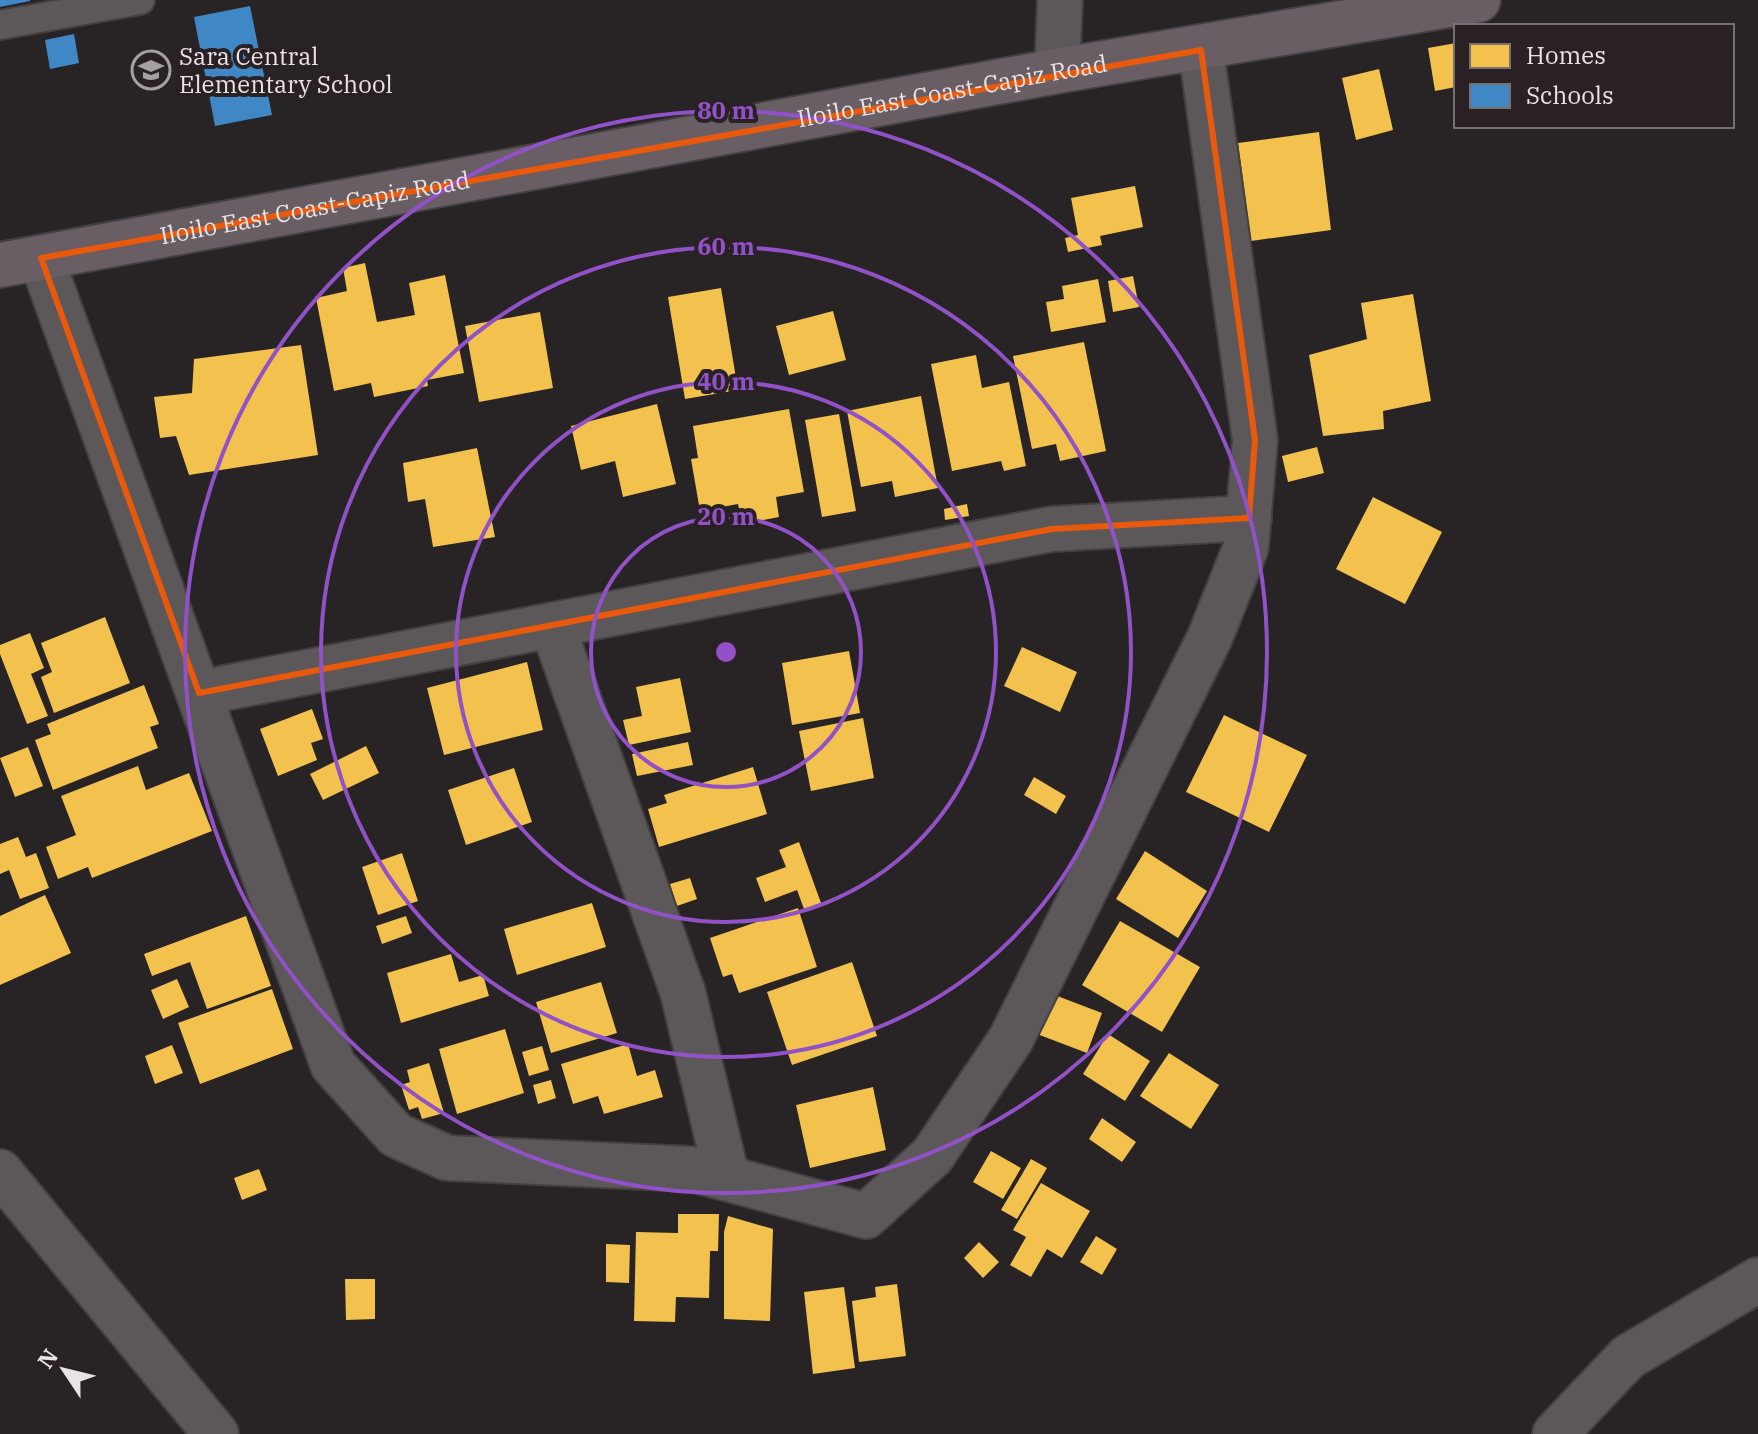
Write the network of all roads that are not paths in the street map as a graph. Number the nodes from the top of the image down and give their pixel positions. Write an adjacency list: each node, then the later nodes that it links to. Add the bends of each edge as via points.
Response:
1 (140, 0): 4 (lane)
2 (1060, 0): 6 (street)
3 (1478, 0): 5 (main road, Iloilo East Coast-Capiz Road)
4 (0, 25)
5 (1201, 50): 6 (main road, Iloilo East Coast-Capiz Road); 8 (street, via 1255,440)
6 (1057, 71): 7 (main road, Iloilo East Coast-Capiz Road)
7 (21, 261): 10 (street)
8 (1249, 518): 9 (street, via 1052,529); 12 (street, via 1246,547 1210,637 1011,1039 932,1156 866,1216)
9 (552, 625): 10 (street); 12 (street, via 683,993)
10 (199, 693): 12 (street, via 333,1065 396,1135 447,1158 692,1169)
11 (0, 1172): 14 (street)
12 (727, 1178)
13 (1758, 1280): 15 (street, via 1628,1357)
14 (216, 1434)
15 (1555, 1434)

